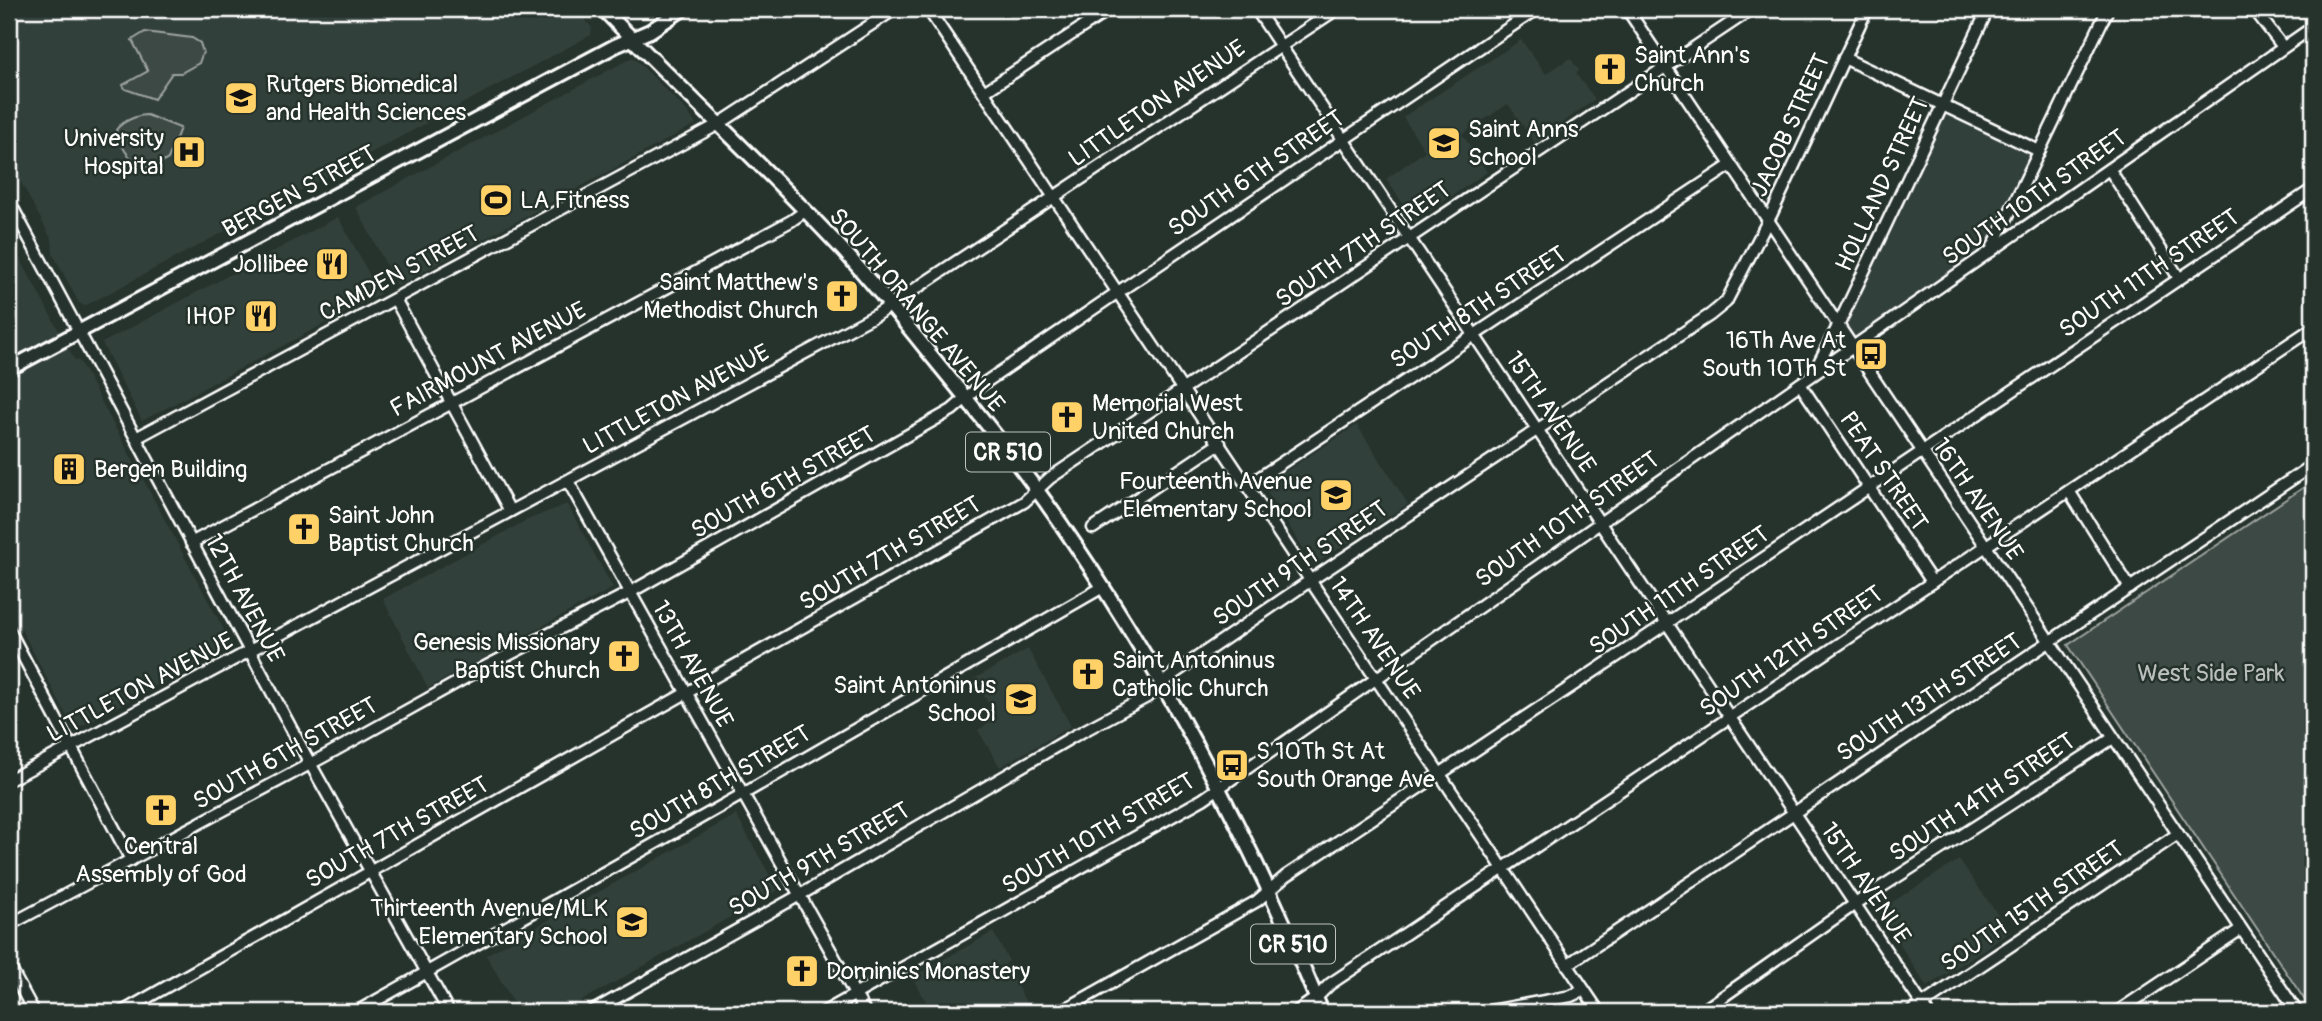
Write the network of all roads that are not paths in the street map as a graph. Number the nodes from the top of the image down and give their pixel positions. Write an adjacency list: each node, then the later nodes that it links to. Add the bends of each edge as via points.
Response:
1 (603, 9): 16 (main road, SOUTH ORANGE AVENUE / CR 510)
2 (683, 9): 16 (main road, BERGEN STREET)
3 (895, 9): 23 (street, CAMDEN STREET)
4 (928, 9): 21 (street, 14TH AVENUE)
5 (1110, 9): 21 (street)
6 (1256, 9): 17 (street, 15TH AVENUE)
7 (1337, 9): 17 (street, LITTLETON AVENUE)
8 (1537, 9): 24 (street, SOUTH 6TH STREET)
9 (1627, 9): 20 (street, 16TH AVENUE)
10 (1752, 9): 20 (street, SOUTH 7TH STREET)
11 (1867, 9): 19 (street, JACOB STREET)
12 (1988, 9): 22 (street, HOLLAND STREET)
13 (2108, 9): 25 (street)
14 (2254, 9): 18 (street)
15 (2313, 27): 18 (street, SOUTH 10TH STREET)
16 (632, 38): 23 (main road, SOUTH ORANGE AVENUE / CR 510); 41 (main road, BERGEN STREET)
17 (1281, 46): 24 (street, 15TH AVENUE); 29 (street, LITTLETON AVENUE)
18 (2283, 47): 27 (street, SOUTH 10TH STREET)
19 (1844, 58): 22 (street); 32 (street, JACOB STREET)
20 (1665, 67): 26 (street, 16TH AVENUE); 33 (street, SOUTH 7TH STREET)
21 (984, 92): 29 (street, 14TH AVENUE)
22 (1943, 105): 25 (street); 39 (street, HOLLAND STREET)
23 (719, 124): 31 (main road, SOUTH ORANGE AVENUE / CR 510); 37 (street, CAMDEN STREET)
24 (1344, 139): 33 (street, 15TH AVENUE); 36 (street, SOUTH 6TH STREET)
25 (2039, 151): 34 (street)
26 (1731, 165): 32 (street, 16TH AVENUE); 42 (street, SOUTH 8TH STREET)
27 (2110, 170): 34 (street, SOUTH 10TH STREET); 35 (street)
28 (2313, 188): 35 (street, SOUTH 11TH STREET)
29 (1054, 196): 36 (street, 14TH AVENUE); 38 (street, LITTLETON AVENUE)
30 (9, 201): 41 (street, 12TH AVENUE)
31 (805, 211): 38 (main road, SOUTH ORANGE AVENUE / CR 510); 49 (street, FAIRMOUNT AVENUE)
32 (1768, 221): 39 (street, 16TH AVENUE); 50 (street, SOUTH 9TH STREET, via 1726,302)
33 (1409, 238): 42 (street, 15TH AVENUE); 47 (street, SOUTH 7TH STREET)
34 (1990, 253): 43 (street, SOUTH 10TH STREET)
35 (2179, 278): 53 (street, SOUTH 11TH STREET)
36 (1118, 292): 47 (street, 14TH AVENUE); 48 (street, SOUTH 6TH STREET)
37 (395, 299): 49 (street); 51 (street, CAMDEN STREET)
38 (891, 306): 48 (main road, SOUTH ORANGE AVENUE / CR 510); 55 (street, LITTLETON AVENUE)
39 (1838, 326): 43 (street, 16TH AVENUE); 45 (street, HOLLAND STREET)
40 (2313, 328): 59 (street, SOUTH 12TH STREET)
41 (79, 331): 44 (main road, BERGEN STREET); 51 (street, 12TH AVENUE)
42 (1474, 335): 50 (street, 15TH AVENUE); 56 (street, SOUTH 8TH STREET)
43 (1852, 348): 45 (street, SOUTH 10TH STREET); 53 (street, 16TH AVENUE)
44 (9, 369)
45 (1812, 376): 46 (street, SOUTH 10TH STREET)
46 (1800, 384): 57 (street, PEAT STREET); 61 (street, SOUTH 10TH STREET)
47 (1184, 389): 52 (street, 14TH AVENUE); 58 (street, SOUTH 7TH STREET)
48 (967, 399): 58 (main road, SOUTH ORANGE AVENUE / CR 510); 69 (street, SOUTH 6TH STREET)
49 (452, 402): 60 (street); 63 (street, FAIRMOUNT AVENUE)
50 (1538, 430): 61 (street, 15TH AVENUE); 65 (street, SOUTH 9TH STREET)
51 (136, 438): 63 (street, 12TH AVENUE)
52 (1220, 443): 56 (street, 14TH AVENUE); 62 (street)
53 (1921, 452): 57 (street, SOUTH 11TH STREET); 64 (street, 16TH AVENUE)
54 (2313, 465): 68 (street, SOUTH 13TH STREET)
55 (568, 481): 60 (street, LITTLETON AVENUE); 69 (street, 13TH AVENUE)
56 (1248, 485): 65 (street, 14TH AVENUE)
57 (1869, 487): 66 (street, PEAT STREET); 70 (street, SOUTH 11TH STREET)
58 (1037, 490): 67 (main road, SOUTH ORANGE AVENUE / CR 510); 76 (street, SOUTH 7TH STREET, via 1024,502)
59 (2069, 491): 64 (street, SOUTH 12TH STREET); 68 (street)
60 (510, 510): 73 (street, LITTLETON AVENUE)
61 (1600, 523): 70 (street, 15TH AVENUE); 74 (street, SOUTH 10TH STREET)
62 (1093, 528)
63 (191, 543): 73 (street, 12TH AVENUE)
64 (1985, 547): 66 (street, SOUTH 12TH STREET); 72 (street, 16TH AVENUE)
65 (1311, 580): 74 (street, 14TH AVENUE); 75 (street, SOUTH 9TH STREET)
66 (1932, 582): 77 (street, SOUTH 12TH STREET)
67 (1103, 587): 75 (main road, SOUTH ORANGE AVENUE / CR 510); 84 (street, SOUTH 8TH STREET)
68 (2130, 587): 72 (street, SOUTH 13TH STREET)
69 (629, 593): 76 (street, 13TH AVENUE); 80 (street, SOUTH 6TH STREET)
70 (1667, 623): 77 (street, 15TH AVENUE); 81 (street, SOUTH 11TH STREET)
71 (9, 630): 79 (street)
72 (2049, 643): 78 (street, 16TH AVENUE); 85 (street, SOUTH 13TH STREET)
73 (250, 652): 79 (street, LITTLETON AVENUE); 80 (street, 12TH AVENUE)
74 (1376, 678): 81 (street, 14TH AVENUE); 83 (street, SOUTH 10TH STREET)
75 (1162, 685): 83 (main road, SOUTH ORANGE AVENUE / CR 510); 91 (street, SOUTH 9TH STREET)
76 (686, 694): 84 (street, 13TH AVENUE); 89 (street, SOUTH 7TH STREET)
77 (1730, 717): 85 (street, 15TH AVENUE); 88 (street, SOUTH 12TH STREET)
78 (2113, 738): 86 (street, 16TH AVENUE); 92 (street, SOUTH 14TH STREET)
79 (71, 747): 82 (street, LITTLETON AVENUE); 87 (street)
80 (310, 764): 87 (street, SOUTH 6TH STREET); 89 (street, 12TH AVENUE)
81 (1440, 774): 88 (street, 14TH AVENUE); 90 (street, SOUTH 11TH STREET)
82 (9, 780)
83 (1218, 788): 90 (main road, SOUTH ORANGE AVENUE / CR 510); 99 (street, SOUTH 10TH STREET)
84 (743, 794): 91 (street, 13TH AVENUE); 97 (street, SOUTH 8TH STREET)
85 (1793, 811): 92 (street, 15TH AVENUE); 95 (street, SOUTH 13TH STREET)
86 (2178, 834): 94 (street, 16TH AVENUE); 101 (street, SOUTH 15TH STREET)
87 (131, 860): 93 (street, SOUTH 6TH STREET)
88 (1503, 868): 95 (street, 14TH AVENUE); 100 (street, SOUTH 12TH STREET, via 1330,984)
89 (369, 871): 97 (street, 12TH AVENUE); 103 (street, SOUTH 7TH STREET)
90 (1270, 891): 100 (main road, SOUTH ORANGE AVENUE / CR 510); 109 (street, SOUTH 11TH STREET)
91 (800, 895): 99 (street, 13TH AVENUE); 106 (street, SOUTH 9TH STREET)
92 (1855, 904): 101 (street, 15TH AVENUE); 114 (street, SOUTH 14TH STREET)
93 (9, 925)
94 (2241, 929): 116 (street); 117 (street, 16TH AVENUE)
95 (1567, 964): 98 (street, 14TH AVENUE)
96 (9, 966): 102 (street)
97 (427, 972): 104 (street, SOUTH 8TH STREET); 105 (street, 12TH AVENUE)
98 (1584, 990): 112 (street); 113 (street, 14TH AVENUE)
99 (855, 995): 107 (street, SOUTH 10TH STREET); 108 (street, 13TH AVENUE)
100 (1316, 998): 110 (street, SOUTH 12TH STREET); 111 (main road, SOUTH ORANGE AVENUE / CR 510)
101 (1925, 1008): 115 (street, SOUTH 15TH STREET)
102 (34, 1012)
103 (122, 1012)
104 (356, 1012)
105 (449, 1012)
106 (591, 1012)
107 (824, 1012)
108 (865, 1012)
109 (1060, 1012)
110 (1296, 1012)
111 (1322, 1012)
112 (1485, 1012)
113 (1599, 1012)
114 (1701, 1012)
115 (1911, 1012)
116 (2117, 1012)
117 (2297, 1012)

